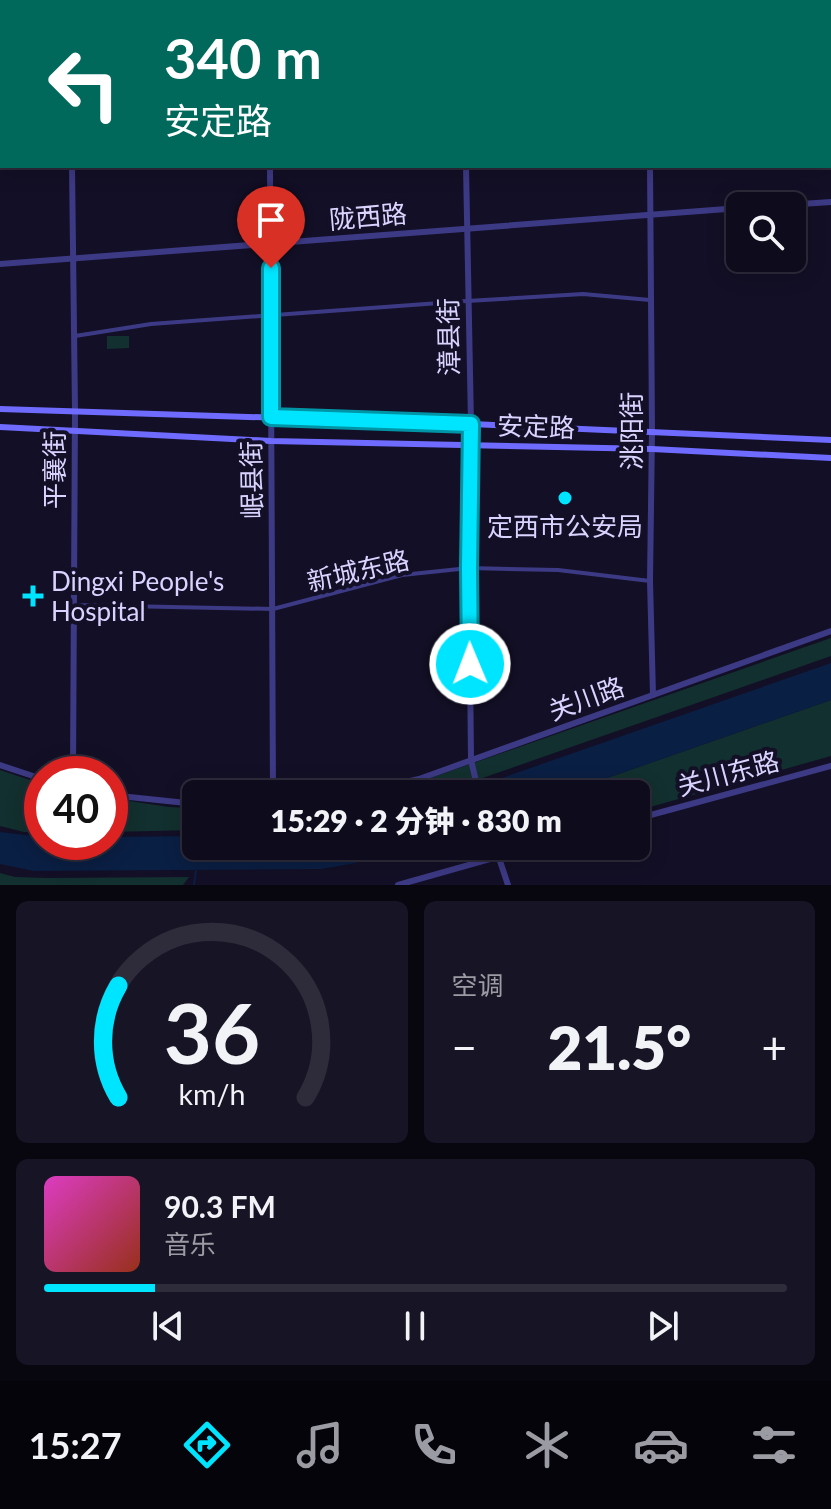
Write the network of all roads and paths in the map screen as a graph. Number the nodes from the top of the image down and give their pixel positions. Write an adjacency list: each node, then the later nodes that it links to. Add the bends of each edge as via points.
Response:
1 (72, 168): 11 (street, 平襄街)
2 (270, 168): 10 (street, 岷县街)
3 (466, 168): 9 (street, 漳县街)
4 (650, 168): 8 (street, 洮阳街)
5 (831, 202): 6 (street)
6 (806, 204)
7 (726, 209): 8 (street, 陇西路)
8 (650, 214): 9 (street, 陇西路); 13 (street, 洮阳街)
9 (466, 228): 10 (street, 陇西路); 14 (street, 漳县街)
10 (270, 245): 11 (street, 陇西路); 15 (street, 岷县街)
11 (73, 258): 12 (street, 陇西路); 16 (street, 平襄街)
12 (0, 264)
13 (650, 300): 14 (street, via 583,294); 23 (street, 洮阳街)
14 (467, 301): 15 (street); 20 (street, 漳县街)
15 (271, 315): 16 (street); 19 (street, 岷县街)
16 (74, 336): 18 (street, 平襄街)
17 (0, 409): 18 (main road, 安定路)
18 (75, 411): 19 (main road, 安定路); 22 (street, 平襄街)
19 (271, 417): 20 (main road, 安定路); 25 (street, 岷县街)
20 (471, 424): 23 (main road, 安定路); 26 (street, 漳县街)
21 (0, 427): 22 (main road, 安定路)
22 (74, 430): 25 (main road, 安定路); 31 (street, 平襄街)
23 (652, 431): 24 (main road, 安定路); 27 (street, 洮阳街)
24 (831, 440)
25 (271, 441): 26 (main road, 安定路); 32 (street, 岷县街)
26 (470, 444): 27 (main road, 安定路); 29 (street, 漳县街)
27 (652, 449): 28 (main road, 安定路); 30 (street, 洮阳街)
28 (831, 458)
29 (469, 568): 30 (street, 新城东路, via 558,570); 32 (street, 新城东路, via 402,575); 36 (street, 漳县街)
30 (650, 581): 34 (street, 洮阳街)
31 (74, 605): 32 (street, 新城东路); 35 (street, 平襄街)
32 (273, 609): 40 (street, 岷县街)
33 (831, 631): 34 (street, 关川路)
34 (653, 695): 36 (street, 关川路)
35 (73, 756)
36 (471, 760): 41 (street, 关川路); 42 (street, 漳县街)
37 (0, 765): 39 (street)
38 (831, 766): 45 (street, 关川东路)
39 (24, 773)
40 (273, 780)
41 (415, 780)
42 (475, 780)
43 (128, 797): 44 (street)
44 (182, 803)
45 (650, 815)
46 (485, 860): 48 (street)
47 (500, 860): 49 (street)
48 (398, 885)
49 (508, 885)

